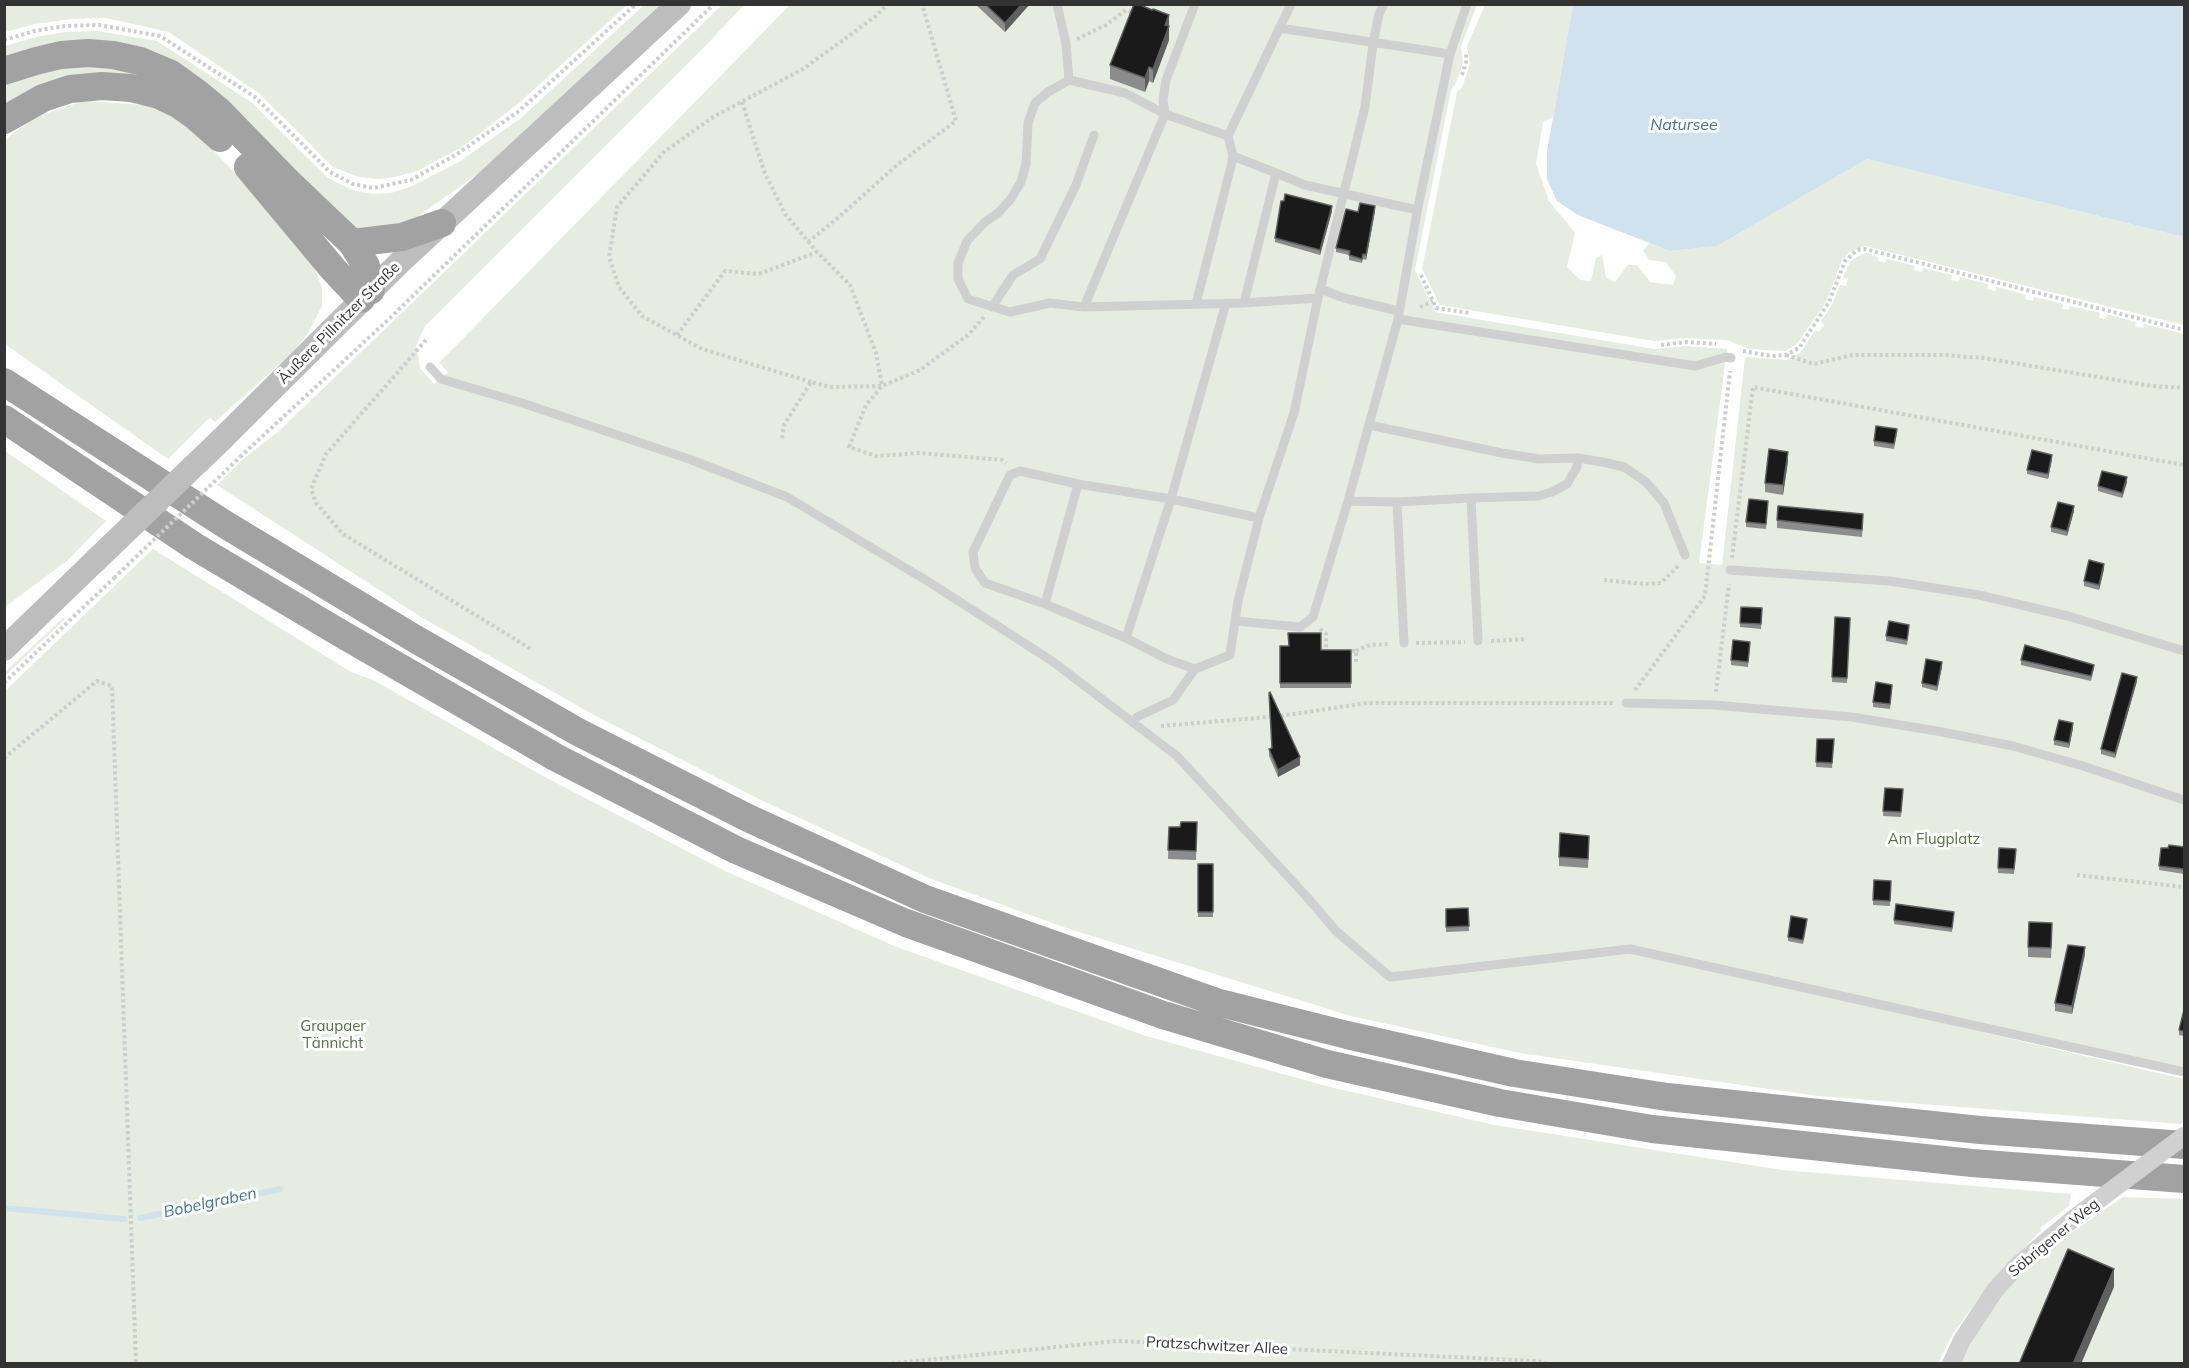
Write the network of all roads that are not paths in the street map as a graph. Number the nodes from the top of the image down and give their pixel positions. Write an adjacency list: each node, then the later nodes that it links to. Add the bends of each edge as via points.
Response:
1 (679, 4): 20 (main road, Äußere Pillnitzer Straße)
2 (1056, 4): 11 (lane, via 1066,44)
3 (1195, 4): 12 (lane, via 1166,80)
4 (1291, 4): 7 (lane)
5 (1384, 4): 8 (lane)
6 (1467, 4): 9 (lane)
7 (1279, 28): 8 (lane); 15 (lane)
8 (1373, 44): 9 (lane); 18 (lane, via 1365,107)
9 (1450, 54): 19 (lane)
10 (4, 71): 21 (highway, via 61,55 88,53 140,61 171,74 219,111)
11 (1069, 80): 12 (lane, via 1125,93); 27 (lane, via 1035,103 1028,123 1021,182 1010,200 967,241 958,263 958,279 968,299)
12 (1165, 114): 15 (lane); 28 (lane)
13 (4, 120): 23 (highway, via 43,98 70,89 102,86 131,88 178,104 215,133 262,181 333,269)
14 (1094, 135): 27 (lane, via 1076,185 1040,259 1012,275)
15 (1228, 136): 16 (lane)
16 (1233, 156): 17 (lane); 26 (lane)
17 (1276, 173): 18 (lane, via 1305,185); 25 (lane)
18 (1345, 193): 19 (lane); 22 (lane)
19 (1417, 210): 29 (lane)
20 (442, 223): 21 (highway, via 402,237); 23 (main road, Äußere Pillnitzer Straße)
21 (352, 243): 23 (highway, via 366,266)
22 (1319, 293): 25 (lane); 29 (lane); 43 (lane, via 1294,413)
23 (366, 295): 51 (main road, Äußere Pillnitzer Straße, bridge)
24 (1226, 303): 25 (lane); 26 (lane); 40 (lane)
25 (1244, 303)
26 (1196, 304): 28 (lane)
27 (992, 307): 28 (lane, via 1010,312 1050,303)
28 (1084, 307)
29 (1398, 315): 30 (lane, via 1695,366); 36 (lane)
30 (1731, 357)
31 (4, 366): 34 (highway)
32 (430, 367): 57 (lane, via 441,379 689,459 787,497 929,582 1052,661 1177,756 1336,931 1390,977 1630,949)
33 (4, 382): 34 (highway)
34 (38, 404): 59 (highway, via 226,525 417,640 578,732 727,808 926,899 1216,1002 1514,1073 1667,1096 1980,1130)
35 (4, 419): 60 (highway, via 194,546 555,757 736,850 895,918 1163,1015 1327,1064 1500,1103 1652,1129 1972,1164)
36 (1369, 425): 37 (lane, via 1539,459); 41 (lane)
37 (1578, 458): 39 (lane, via 1568,484 1552,492); 44 (lane, via 1624,467 1646,482 1664,503)
38 (1078, 484): 40 (lane); 46 (lane); 46 (lane, via 1020,471 1010,475 973,552 975,568 985,583)
39 (1471, 498): 42 (lane); 49 (lane)
40 (1171, 499): 43 (lane); 48 (lane)
41 (1348, 501): 42 (lane); 47 (lane, via 1313,617 1300,627)
42 (1397, 502): 50 (lane)
43 (1259, 518): 47 (lane)
44 (1685, 555)
45 (1730, 570): 52 (lane, via 1890,581 1979,595 2068,616)
46 (1045, 604): 48 (lane)
47 (1235, 621): 53 (lane, via 1230,655)
48 (1126, 638): 53 (lane)
49 (1478, 641)
50 (1404, 643)
51 (4, 648)
52 (2184, 651)
53 (1195, 669): 55 (lane, via 1173,700)
54 (1626, 704): 56 (lane, via 1714,705 1852,717 1937,731 2083,766)
55 (1137, 717)
56 (2184, 800)
57 (2184, 1072)
58 (2184, 1136): 61 (street, Söbrigener Weg, bridge, via 2019,1265 1995,1290)
59 (2184, 1145)
60 (2184, 1179)
61 (1950, 1364)

